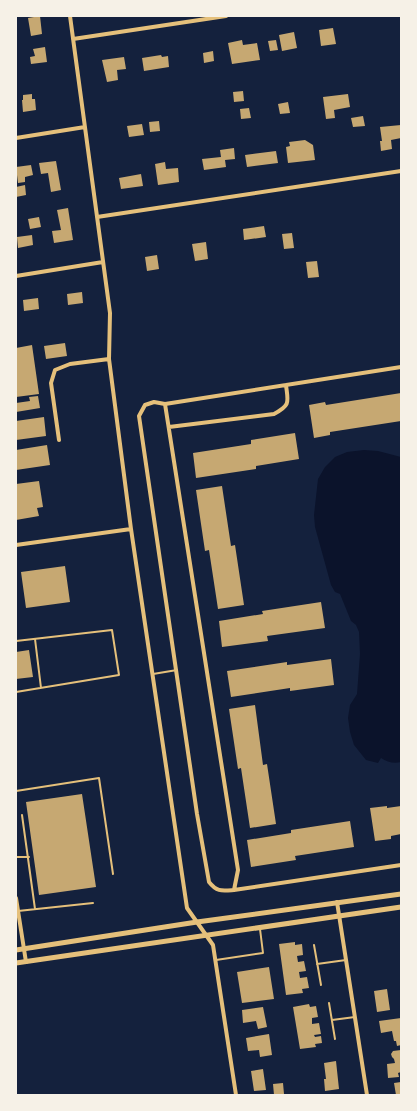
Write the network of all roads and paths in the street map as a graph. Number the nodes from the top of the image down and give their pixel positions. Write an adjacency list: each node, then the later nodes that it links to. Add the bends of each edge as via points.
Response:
1 (70, 16): 3 (street)
2 (226, 16): 3 (street)
3 (73, 39): 4 (street)
4 (85, 127): 5 (street); 7 (street)
5 (16, 138)
6 (401, 171): 7 (street)
7 (97, 217): 8 (street)
8 (103, 262): 9 (street); 10 (street, via 110,313)
9 (16, 276)
10 (109, 359): 15 (street, via 70,364 55,370 51,383); 16 (street)
11 (401, 367): 12 (street)
12 (286, 385): 13 (street); 14 (street, via 288,402 284,409 274,414)
13 (165, 404): 14 (street); 20 (street, via 154,402 145,405 140,416)
14 (169, 427): 30 (street, via 238,870)
15 (58, 440)
16 (131, 529): 17 (street); 21 (street)
17 (16, 545)
18 (35, 638): 19 (lane); 22 (lane); 22 (lane, via 112,630 119,675)
19 (16, 641)
20 (177, 670): 21 (lane); 30 (street, via 209,882 221,891)
21 (152, 674): 39 (street, via 187,908)
22 (41, 688): 23 (lane)
23 (16, 692)
24 (16, 791): 29 (lane, via 99,778)
25 (22, 815): 26 (lane)
26 (29, 857): 27 (lane); 36 (lane)
27 (16, 858)
28 (401, 865): 30 (street)
29 (113, 874)
30 (234, 890)
31 (401, 894): 33 (street)
32 (16, 898): 37 (street)
33 (337, 902): 38 (street); 39 (street)
34 (93, 903): 36 (lane)
35 (401, 907): 38 (street)
36 (35, 909): 37 (lane)
37 (17, 911): 43 (street)
38 (339, 916): 40 (street); 46 (street)
39 (197, 922): 41 (street); 43 (street)
40 (260, 928): 41 (street); 45 (lane, via 263,953)
41 (206, 936): 45 (street, via 213,945); 47 (street)
42 (314, 945): 49 (lane)
43 (24, 949): 44 (street); 47 (street)
44 (16, 950)
45 (216, 960): 55 (street)
46 (346, 960): 49 (lane); 52 (street)
47 (26, 962): 48 (street)
48 (16, 964)
49 (317, 964): 50 (lane)
50 (321, 986)
51 (329, 1002): 53 (lane)
52 (355, 1017): 53 (lane); 56 (street)
53 (332, 1020): 54 (lane)
54 (335, 1039)
55 (236, 1095)
56 (367, 1095)

